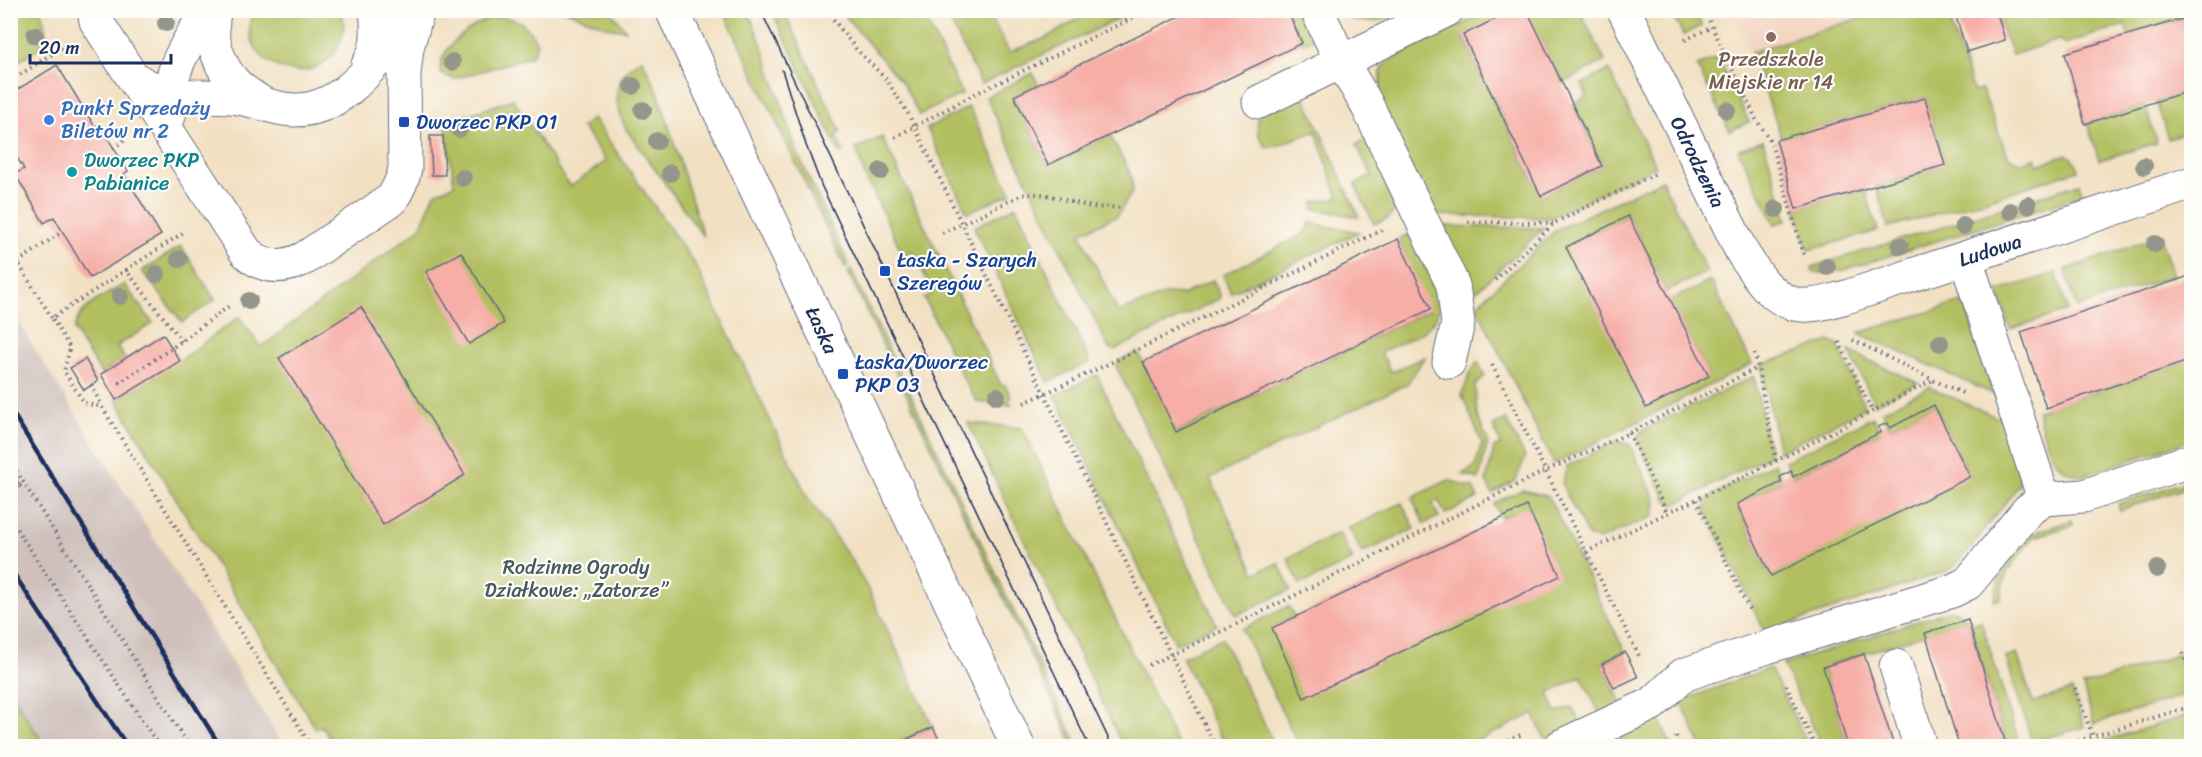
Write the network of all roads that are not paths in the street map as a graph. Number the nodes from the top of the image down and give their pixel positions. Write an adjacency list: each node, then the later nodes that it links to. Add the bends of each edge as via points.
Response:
1 (93, 10): 11 (main road, via 96,21)
2 (208, 10): 13 (main road, via 175,67)
3 (215, 10): 14 (main road, via 214,41 222,66 238,87)
4 (376, 10): 12 (main road, via 378,29 373,57)
5 (417, 10): 12 (main road); 16 (main road, via 404,74 403,180 392,199 300,260 275,266 255,260 246,252)
6 (672, 10): 24 (main road, Łaska)
7 (1317, 10): 10 (main road)
8 (1447, 10): 10 (main road)
9 (1624, 10): 19 (main road, Odrodzenia, via 1742,252 1761,283)
10 (1341, 61): 15 (main road); 20 (main road, via 1366,103 1454,285 1458,323)
11 (134, 78): 13 (main road, via 157,92); 16 (main road)
12 (358, 81): 14 (main road, via 336,99 311,109 285,109)
13 (170, 94): 14 (main road); 16 (main road)
14 (260, 102)
15 (1259, 102)
16 (171, 136)
17 (2192, 183): 18 (main road, Ludowa)
18 (1966, 259): 19 (main road, Ludowa, via 1846,297 1808,306); 22 (main road)
19 (1787, 302)
20 (1449, 362)
21 (2192, 460): 22 (main road, via 2088,507)
22 (2044, 499): 25 (main road, via 2028,510 1968,583 1683,675 1652,704)
23 (1896, 666): 26 (main road)
24 (1018, 747)
25 (1561, 747)
26 (1920, 747)

